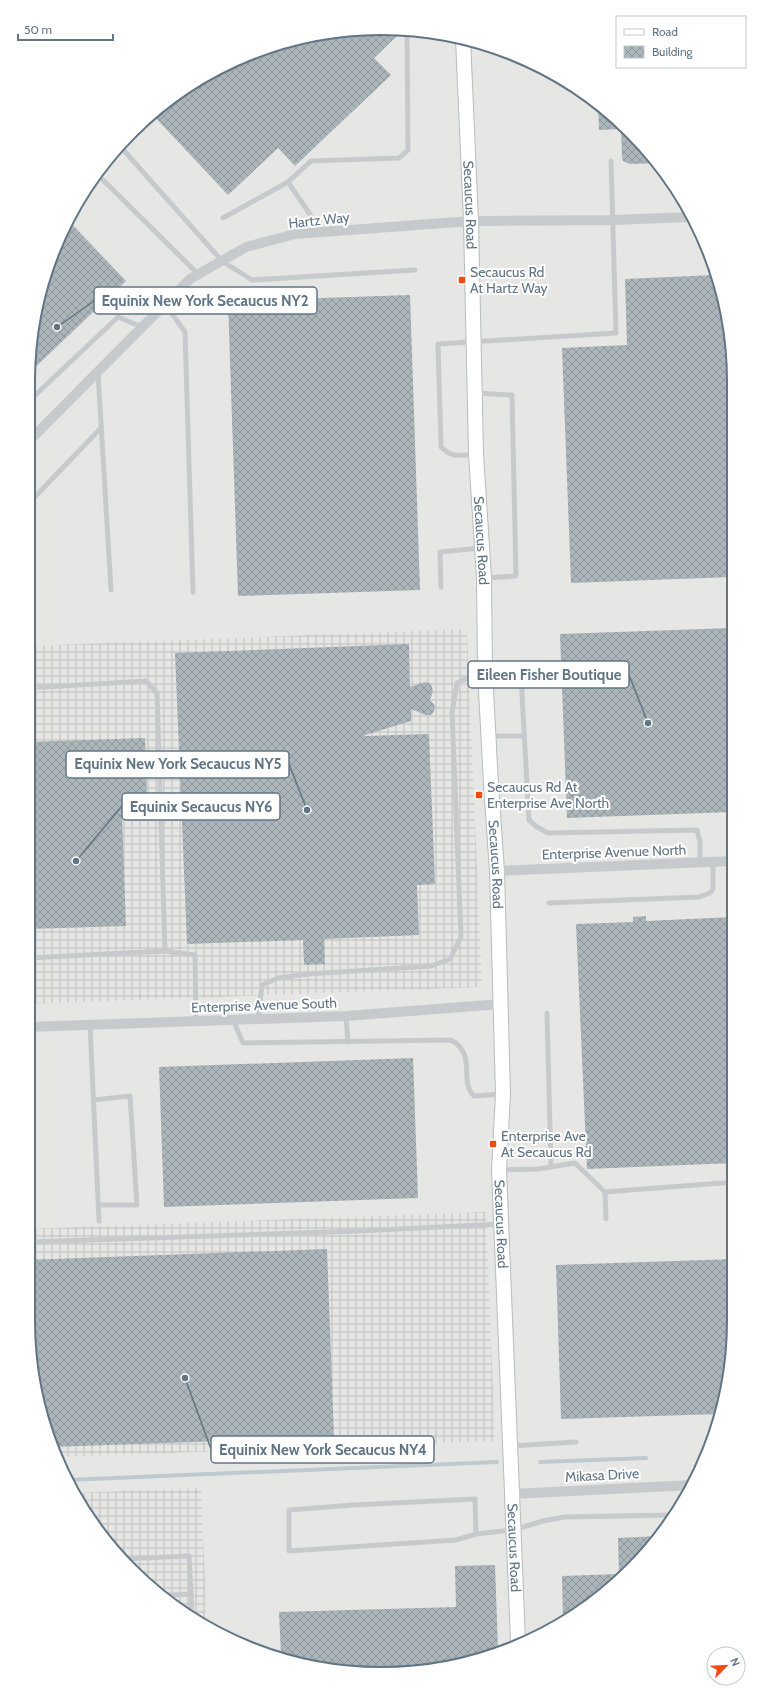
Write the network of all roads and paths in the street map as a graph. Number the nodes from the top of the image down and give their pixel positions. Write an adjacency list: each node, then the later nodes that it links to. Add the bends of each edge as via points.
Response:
1 (407, 36): 6 (lane, via 408,150 399,158 311,161)
2 (463, 45): 10 (main road, Secaucus Road)
3 (124, 150): 12 (lane)
4 (611, 161): 9 (lane)
5 (101, 178): 14 (lane)
6 (288, 182): 8 (lane); 11 (lane)
7 (686, 217): 9 (street, Hartz Way)
8 (223, 218)
9 (614, 220): 10 (street, Hartz Way); 17 (lane, via 616,333)
10 (471, 221): 11 (street, Hartz Way); 17 (main road, Secaucus Road)
11 (323, 232): 12 (street, Hartz Way, via 295,234 246,247)
12 (222, 261): 13 (lane, via 252,280); 14 (street, Hartz Way)
13 (415, 270)
14 (198, 274): 15 (street, Hartz Way, via 190,278)
15 (165, 304): 16 (street, Hartz Way); 29 (lane, via 186,332)
16 (142, 327): 18 (street, Hartz Way); 20 (lane, via 118,317)
17 (474, 341): 19 (main road, Secaucus Road); 23 (lane, via 438,344 441,447 448,454)
18 (98, 372): 21 (lane); 22 (street, Hartz Way)
19 (475, 393): 23 (main road, Secaucus Road); 26 (lane, via 512,395 516,576)
20 (35, 395)
21 (101, 428): 24 (lane); 28 (lane)
22 (35, 435)
23 (476, 454): 25 (main road, Secaucus Road)
24 (35, 497)
25 (482, 548): 26 (main road, Secaucus Road); 27 (lane, via 440,552)
26 (484, 578): 30 (main road, Secaucus Road)
27 (441, 587)
28 (111, 590)
29 (193, 592)
30 (485, 674): 32 (main road, Secaucus Road); 33 (lane, via 513,668 521,676); 45 (lane, via 457,683 452,712 461,937 450,959 431,966 278,978 262,985)
31 (35, 688): 39 (lane, via 146,681 157,693)
32 (489, 736): 33 (lane); 37 (main road, Secaucus Road)
33 (524, 736): 36 (lane, via 529,820 537,828 548,833 697,830)
34 (713, 861): 35 (street, Enterprise Avenue North); 36 (street, Enterprise Avenue North); 38 (lane, via 713,888 710,893 699,897)
35 (727, 861)
36 (700, 862): 37 (street, Enterprise Avenue North)
37 (497, 871): 41 (main road, Secaucus Road)
38 (549, 903)
39 (165, 951): 40 (lane); 46 (lane, via 195,955)
40 (35, 958)
41 (501, 1004): 43 (street, Enterprise Avenue South); 50 (main road, Secaucus Road)
42 (547, 1013): 52 (lane)
43 (346, 1016): 45 (street, Enterprise Avenue South); 49 (lane)
44 (232, 1020): 45 (street, Enterprise Avenue South); 46 (street, Enterprise Avenue South); 49 (lane, via 243,1043)
45 (258, 1020)
46 (196, 1022): 47 (street, Enterprise Avenue South)
47 (90, 1025): 48 (street, Enterprise Avenue South); 51 (lane)
48 (35, 1027)
49 (348, 1042): 50 (lane, via 451,1040 463,1050 468,1089 472,1094)
50 (503, 1094): 53 (main road, Secaucus Road)
51 (94, 1100): 56 (lane); 56 (lane, via 130,1096 137,1205)
52 (551, 1167): 53 (lane); 55 (lane, via 575,1163)
53 (499, 1170): 59 (main road, Secaucus Road)
54 (727, 1183): 55 (lane)
55 (604, 1192): 57 (lane)
56 (99, 1205): 58 (lane)
57 (606, 1219)
58 (99, 1221)
59 (502, 1224): 60 (lane); 62 (main road, Secaucus Road)
60 (35, 1242)
61 (576, 1442): 62 (lane)
62 (510, 1446): 64 (main road, Secaucus Road)
63 (685, 1485): 64 (street, Mikasa Drive)
64 (512, 1494): 66 (main road, Secaucus Road)
65 (668, 1515): 66 (lane, via 564,1517)
66 (513, 1530): 67 (lane); 72 (main road, Secaucus Road)
67 (476, 1534): 67 (lane, via 475,1499 290,1510 289,1551 456,1540)
68 (130, 1559): 69 (lane, via 189,1556)
69 (191, 1594): 70 (lane); 71 (lane)
70 (169, 1595)
71 (192, 1611)
72 (518, 1639)

